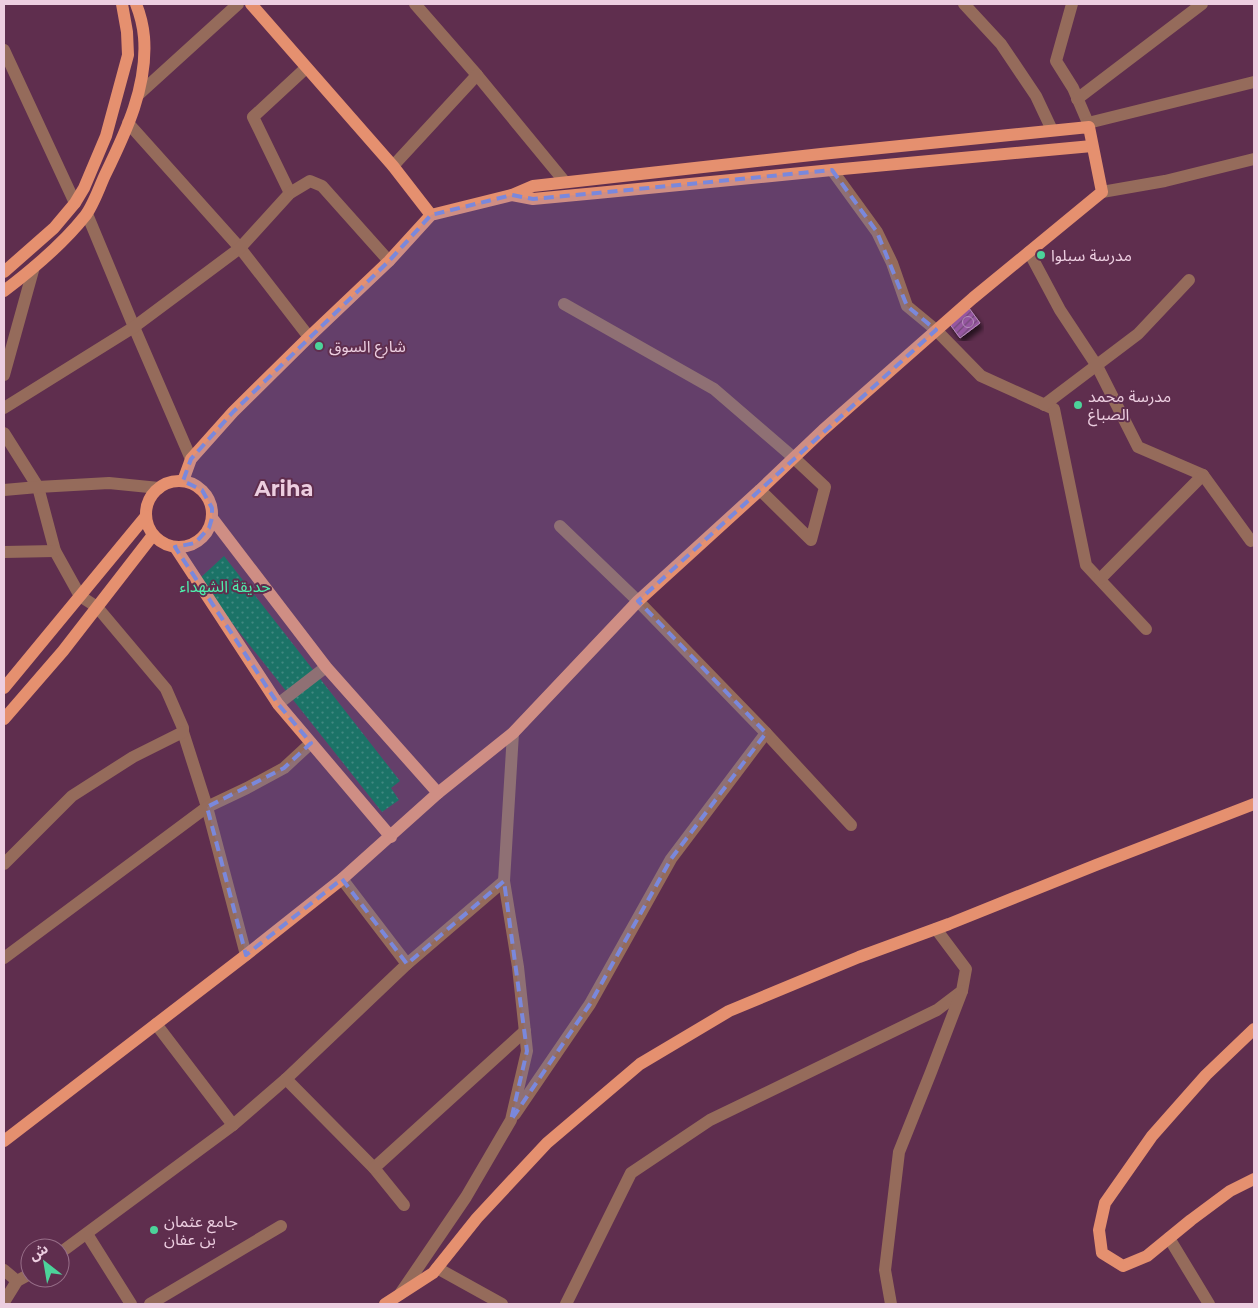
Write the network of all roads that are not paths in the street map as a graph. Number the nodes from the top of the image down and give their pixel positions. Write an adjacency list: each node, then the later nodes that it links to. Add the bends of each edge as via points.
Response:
1 (122, 4): 26 (main road, via 128,55 106,136)
2 (136, 4): 13 (main road, via 144,37 144,69)
3 (238, 4): 13 (street)
4 (250, 4): 10 (main road)
5 (415, 4): 11 (street)
6 (964, 4): 17 (street, via 1001,44 1036,96)
7 (1072, 4): 14 (street, via 1056,61)
8 (1202, 4): 14 (street)
9 (4, 50): 26 (street)
10 (306, 68): 20 (main road); 24 (street, via 253,117)
11 (477, 75): 20 (street); 22 (street)
12 (1254, 82): 16 (street)
13 (139, 94): 15 (main road)
14 (1078, 99): 16 (street)
15 (128, 123): 27 (main road); 29 (street)
16 (1088, 125): 17 (main road); 18 (main road)
17 (1052, 130): 22 (main road)
18 (1092, 146): 21 (main road); 23 (main road)
19 (1254, 159): 23 (street, via 1165,181)
20 (393, 166): 28 (main road)
21 (832, 170): 25 (main road, via 597,194 533,198); 38 (street, via 877,232 907,306)
22 (565, 182): 25 (main road, via 533,186)
23 (1102, 192): 30 (main road)
24 (290, 193): 29 (street); 31 (street, via 310,181 322,186)
25 (512, 195): 28 (main road)
26 (75, 203): 33 (main road, via 54,228)
27 (87, 214): 32 (main road); 37 (street)
28 (431, 215): 31 (main road)
29 (240, 248): 37 (street); 39 (street)
30 (1029, 252): 38 (main road); 40 (street, via 1060,310)
31 (389, 261): 39 (main road)
32 (34, 267): 35 (main road); 41 (street)
33 (4, 272)
34 (1189, 280): 40 (street, via 1138,334)
35 (4, 291)
36 (564, 304): 45 (street, via 714,389)
37 (134, 327): 43 (street); 46 (street)
38 (936, 330): 42 (street, via 981,376); 45 (main road)
39 (309, 338): 46 (main road, via 233,412)
40 (1097, 366): 42 (street); 47 (street, via 1138,447)
41 (4, 374)
42 (1044, 405): 61 (street, via 1054,409 1086,565)
43 (4, 408)
44 (4, 433): 49 (street)
45 (794, 458): 52 (main road); 52 (street, via 825,487 811,540)
46 (191, 459): 48 (main road)
47 (1203, 475): 57 (street); 61 (street)
48 (183, 481): 50 (main road, via 172,481); 54 (main road, via 202,490 212,508)
49 (38, 486): 50 (street, via 109,482); 51 (street); 59 (street)
50 (159, 488): 53 (main road, via 148,502)
51 (4, 490)
52 (760, 490): 63 (main road)
53 (146, 516): 56 (main road); 62 (main road)
54 (212, 518): 58 (main road, via 203,537 185,547); 66 (main road)
55 (560, 526): 63 (street)
56 (153, 535): 58 (main road); 64 (main road)
57 (1251, 541)
58 (175, 547): 68 (main road)
59 (55, 551): 60 (street); 62 (street)
60 (4, 552)
61 (1100, 579): 65 (street)
62 (80, 596): 64 (street); 67 (main road)
63 (638, 601): 71 (street); 72 (main road)
64 (97, 607): 69 (main road); 70 (street, via 166,689)
65 (1146, 629)
66 (326, 667): 68 (street); 74 (main road)
67 (4, 688)
68 (278, 704): 73 (main road)
69 (4, 719)
70 (183, 732): 76 (street); 79 (street, via 133,757 72,796)
71 (766, 732): 77 (street); 91 (street, via 671,859 590,1004)
72 (514, 733): 74 (main road); 81 (street)
73 (310, 743): 76 (street, via 284,768); 78 (main road)
74 (438, 793): 78 (main road)
75 (1254, 804): 82 (main road)
76 (207, 807): 83 (street); 84 (street)
77 (851, 825)
78 (391, 837): 80 (main road)
79 (4, 864)
80 (342, 879): 83 (main road); 85 (street)
81 (504, 881): 85 (street); 89 (street)
82 (936, 929): 86 (street, via 966,969); 101 (main road, via 729,1011 640,1064 547,1143 477,1218)
83 (246, 955): 87 (main road)
84 (4, 958)
85 (407, 964): 90 (street)
86 (962, 991): 111 (street, via 937,1010 710,1120 631,1173); 112 (street, via 899,1152 885,1270)
87 (156, 1024): 92 (street); 93 (main road)
88 (1254, 1029): 99 (main road, via 1206,1075 1152,1136 1105,1203 1099,1230 1102,1254 1123,1266 1147,1256)
89 (525, 1031): 91 (street, via 527,1050); 94 (street)
90 (286, 1079): 92 (street); 94 (street)
91 (511, 1120): 105 (street, via 466,1197)
92 (233, 1125): 98 (street)
93 (4, 1141)
94 (374, 1168): 96 (street)
95 (1254, 1179): 99 (main road, via 1230,1191)
96 (404, 1206)
97 (281, 1226): 108 (street)
98 (87, 1234): 100 (street); 107 (street)
99 (1169, 1238): 113 (street)
100 (70, 1246)
101 (437, 1268): 105 (main road); 110 (street)
102 (4, 1270): 104 (street)
103 (20, 1279): 104 (street)
104 (17, 1281): 106 (street)
105 (400, 1294): 109 (main road)
106 (4, 1302)
107 (131, 1304)
108 (150, 1304)
109 (385, 1304)
110 (502, 1304)
111 (566, 1304)
112 (891, 1304)
113 (1210, 1304)

